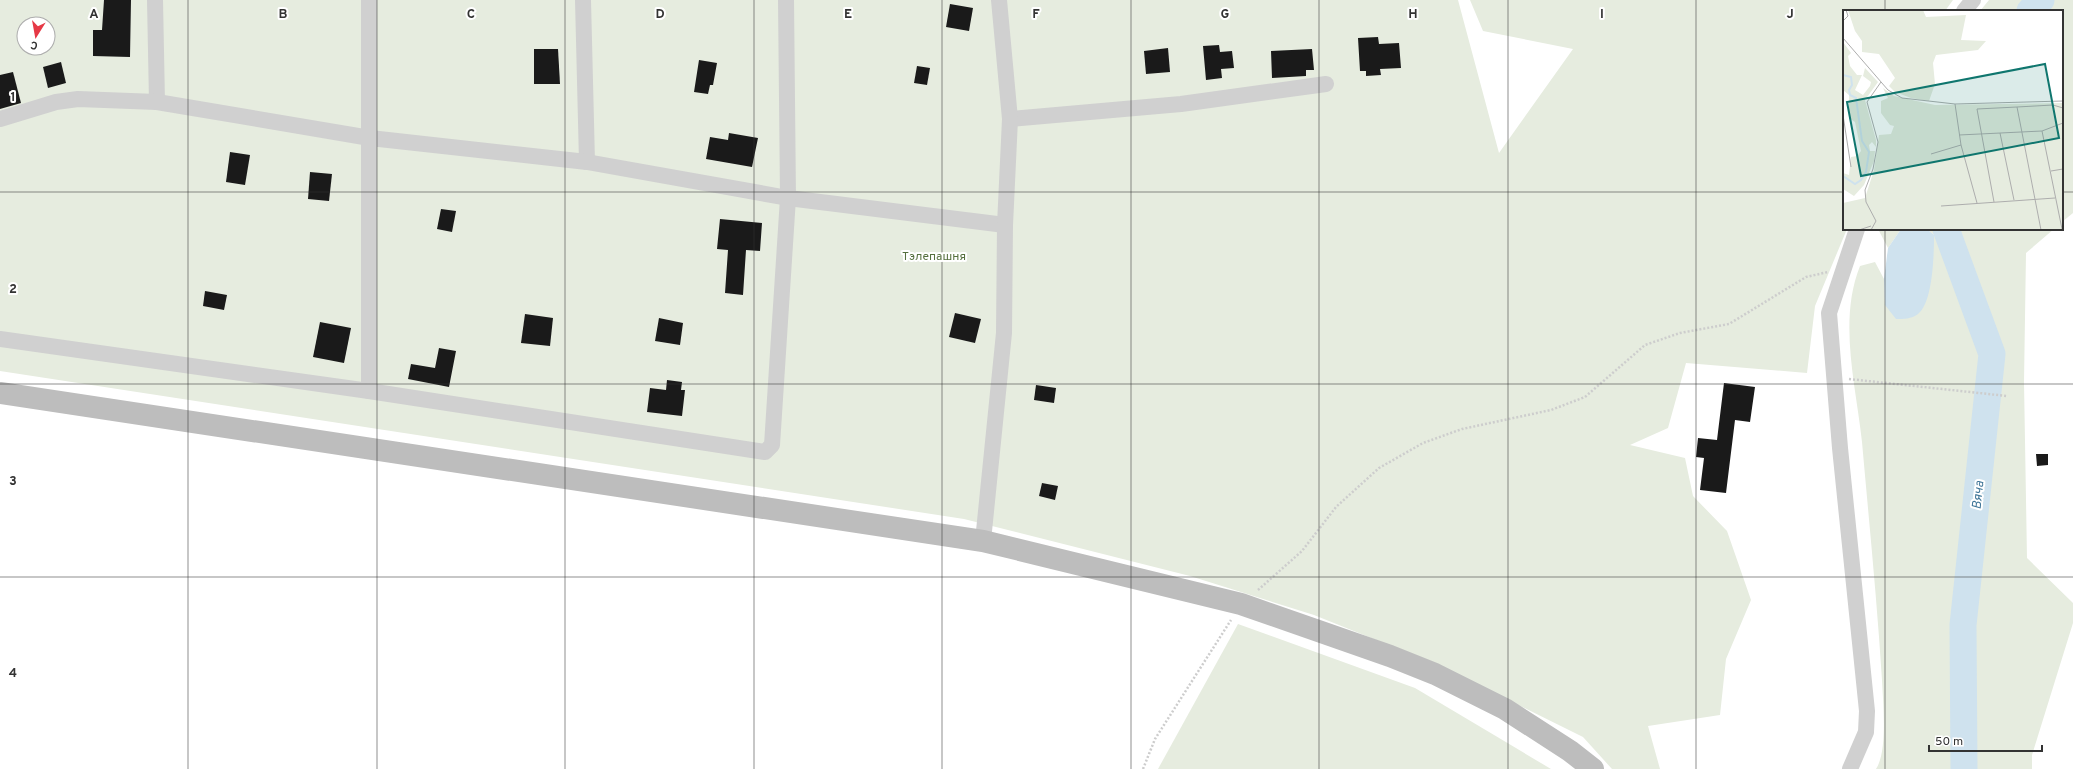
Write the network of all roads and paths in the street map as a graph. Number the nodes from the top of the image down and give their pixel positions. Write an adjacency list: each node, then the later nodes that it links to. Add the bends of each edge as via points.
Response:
1 (155, 0): 9 (street)
2 (369, 0): 12 (street)
3 (583, 0): 13 (street)
4 (786, 0): 14 (street)
5 (999, 0): 11 (street)
6 (1973, 0): 7 (street)
7 (1965, 10)
8 (1326, 84): 11 (street, via 1181,104)
9 (157, 102): 10 (street, via 78,99 56,102); 12 (street)
10 (0, 118)
11 (1010, 119): 15 (street)
12 (370, 138): 13 (street); 20 (street)
13 (587, 162): 14 (street)
14 (788, 198): 15 (street); 20 (street, via 774,432 772,445 765,452)
15 (1005, 225): 23 (street, via 1004,333)
16 (1857, 230): 17 (street)
17 (1845, 267): 19 (street, via 1829,313); 24 (path, via 1806,277 1729,324 1680,333 1645,345 1585,398 1551,410 1462,429 1423,443 1385,464 1336,507 1302,551)
18 (0, 339): 20 (street)
19 (1834, 377): 22 (path); 27 (street, via 1867,711 1866,732)
20 (369, 391)
21 (0, 393): 23 (street)
22 (2007, 396)
23 (983, 541): 24 (street)
24 (1241, 604): 25 (path, via 1155,740); 26 (street, via 1435,674 1505,709)
25 (1143, 769)
26 (1593, 769)
27 (1850, 769)

